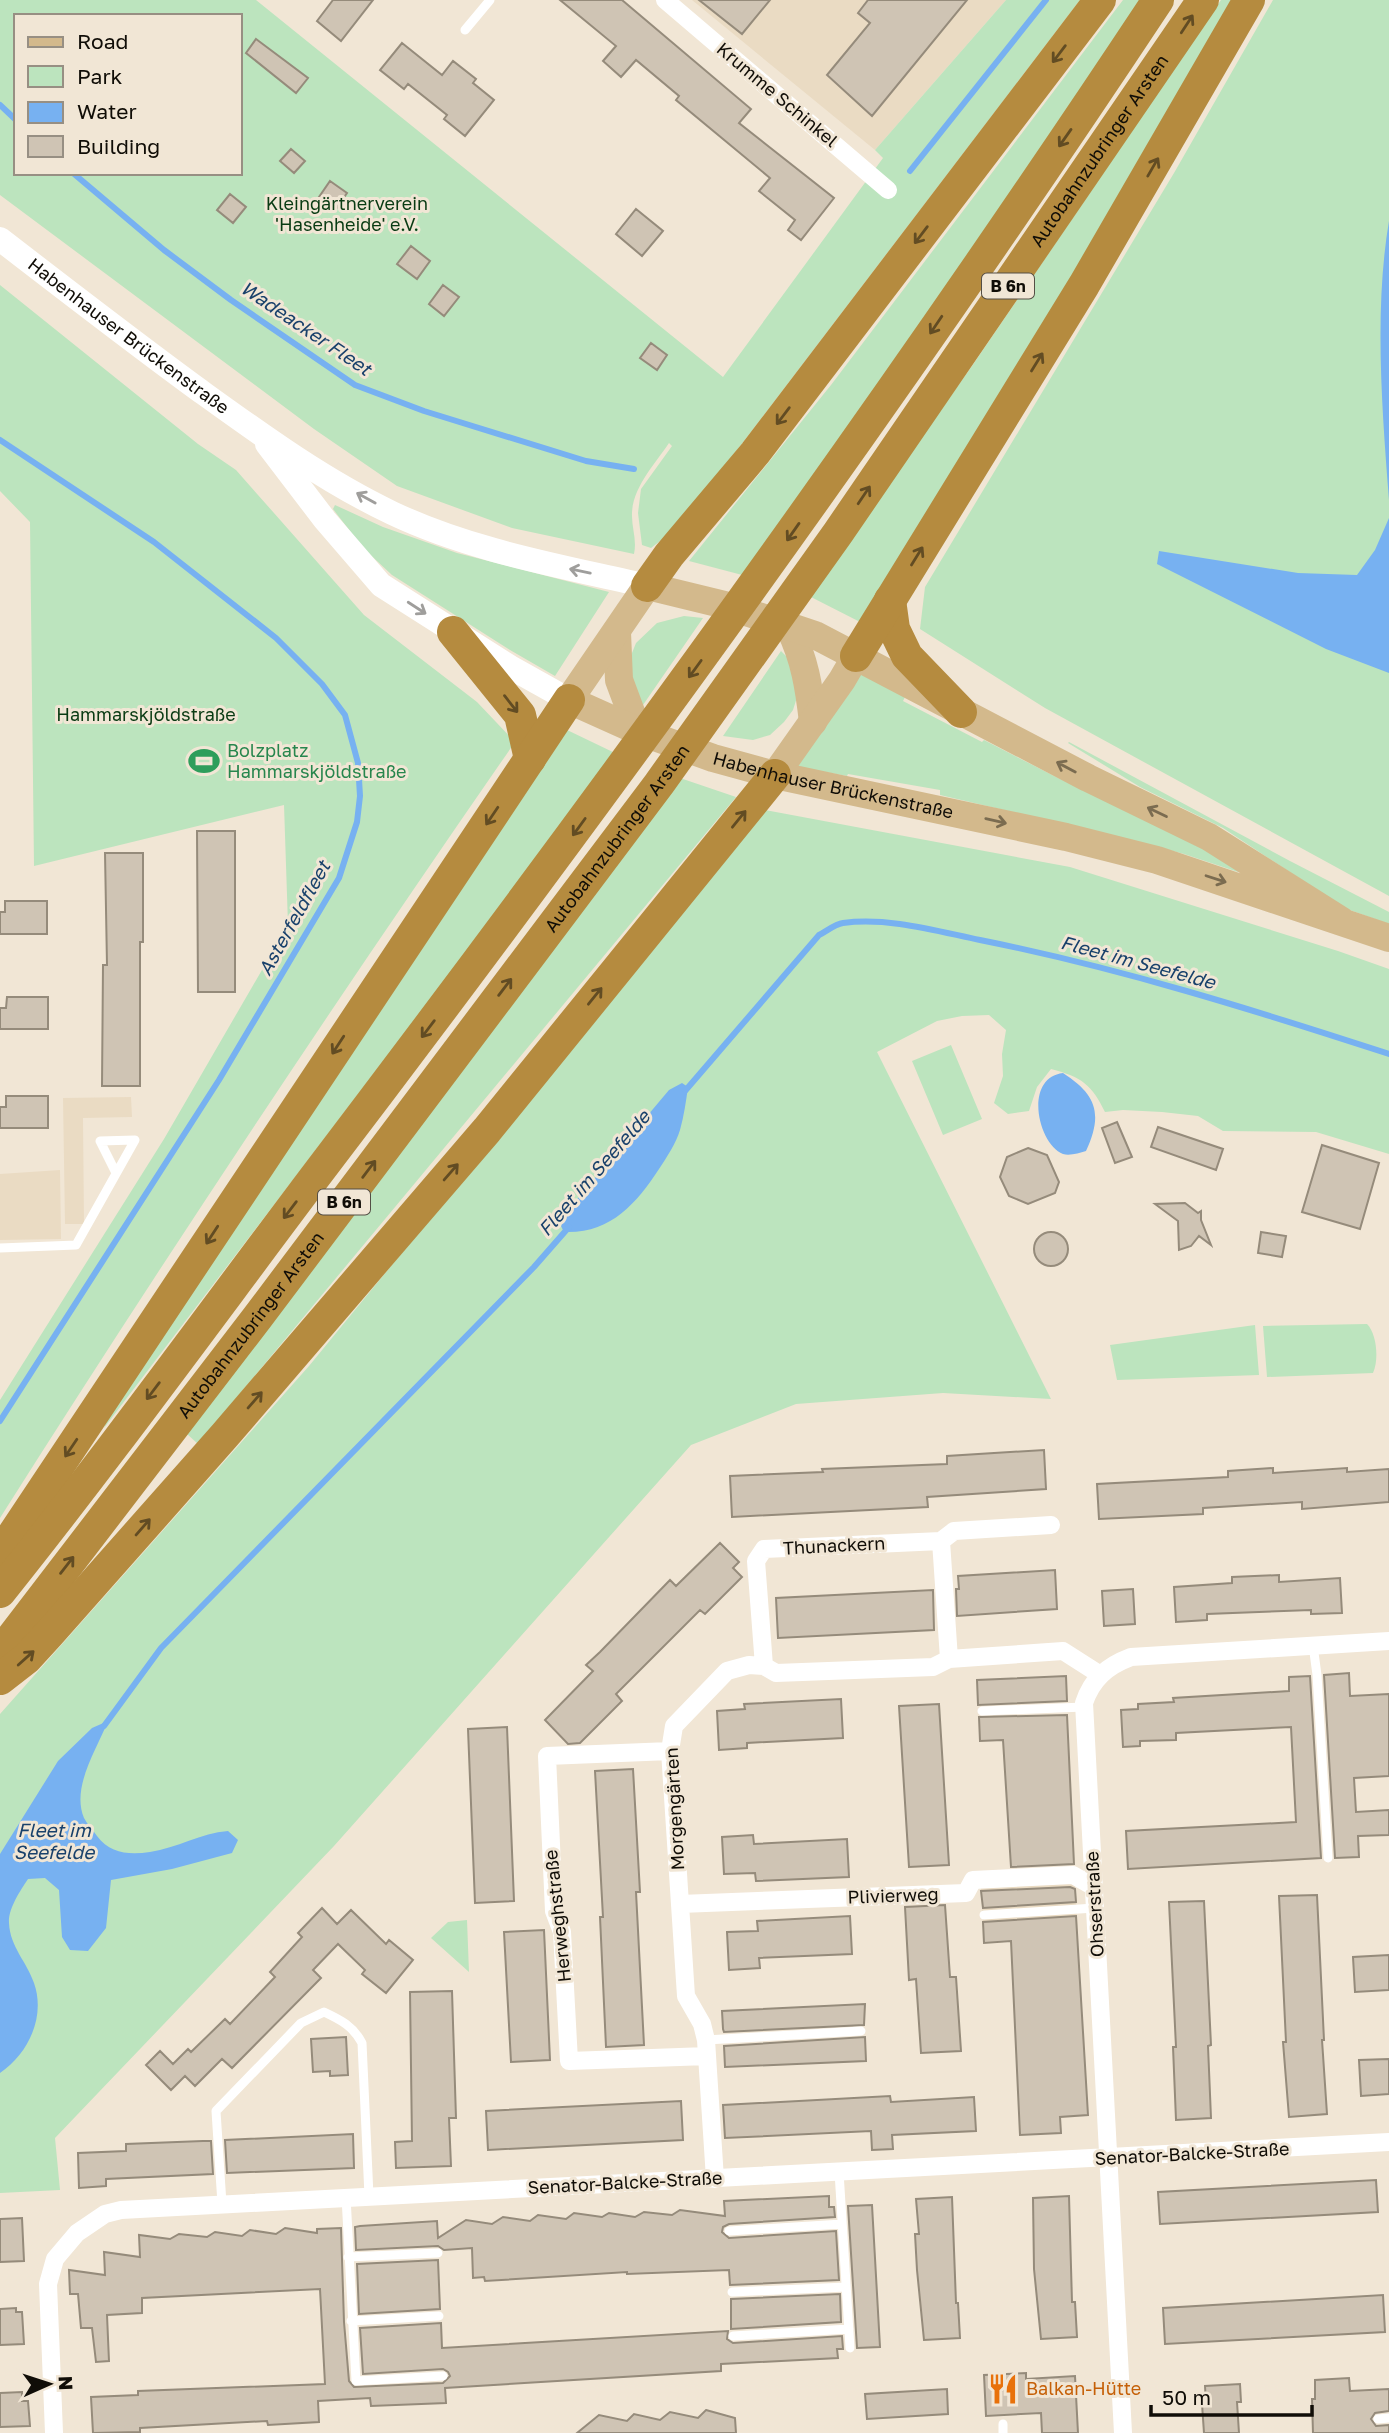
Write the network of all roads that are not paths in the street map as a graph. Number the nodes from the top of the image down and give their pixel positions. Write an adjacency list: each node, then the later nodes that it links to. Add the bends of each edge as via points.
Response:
1 (490, 0): 7 (lane)
2 (665, 0): 8 (street, Krumme Schinkel)
3 (1100, 0): 11 (highway, one-way to 11, via 755,453)
4 (1158, 0): 31 (highway, Autobahnzubringer Arsten / B 6n, one-way to 31, via 724,629 556,859)
5 (1203, 0): 34 (highway, Autobahnzubringer Arsten / B 6n, one-way to 5, via 652,794 838,533)
6 (1249, 0): 12 (highway, one-way to 6, via 1084,285)
7 (465, 30)
8 (888, 190)
9 (0, 239): 10 (main road, Habenhauser Brückenstraße)
10 (258, 432): 11 (main road, Habenhauser Brückenstraße, one-way to 10, via 530,561 392,513); 13 (main road, Habenhauser Brückenstraße, one-way to 13, via 382,585)
11 (647, 586): 14 (main road); 15 (main road, Habenhauser Brückenstraße, via 703,599)
12 (890, 600): 16 (highway); 17 (highway, via 894,629)
13 (453, 632): 18 (main road, Habenhauser Brückenstraße); 22 (highway, one-way to 22, via 520,715)
14 (617, 632): 18 (main road); 20 (main road)
15 (802, 638): 16 (main road, Habenhauser Brückenstraße); 21 (main road)
16 (856, 656): 17 (main road, Habenhauser Brückenstraße); 21 (main road)
17 (916, 677): 19 (highway)
18 (569, 700): 20 (main road, Habenhauser Brückenstraße); 22 (highway)
19 (961, 712): 24 (main road, Habenhauser Brückenstraße, one-way to 19, via 1209,838)
20 (626, 718): 23 (main road, Habenhauser Brückenstraße, via 713,758)
21 (813, 722): 23 (main road)
22 (530, 759): 30 (highway, one-way to 30)
23 (775, 775): 24 (main road, Habenhauser Brückenstraße, one-way to 24, via 1066,836 1157,860); 38 (highway, one-way to 23, via 27,1658 225,1435 486,1130)
24 (1342, 921): 25 (main road, Habenhauser Brückenstraße)
25 (1389, 937)
26 (116, 1173): 26 (lane, via 122,1162 135,1140 100,1141); 27 (lane, via 76,1245)
27 (0, 1248)
28 (1051, 1525): 29 (street, Thunackern, via 954,1531)
29 (941, 1541): 35 (street); 36 (street, Thunackern, via 764,1549 757,1561)
30 (0, 1554)
31 (0, 1592)
32 (1389, 1641): 33 (street)
33 (1313, 1645): 37 (street, via 1131,1657); 42 (lane)
34 (0, 1653)
35 (949, 1659): 36 (street, Morgengärten, via 933,1667 776,1673); 37 (street, Morgengärten, via 1063,1651)
36 (764, 1666): 41 (street, Morgengärten, via 727,1671 674,1727)
37 (1100, 1674): 39 (street, Ohserstraße, via 1088,1690)
38 (0, 1679)
39 (1084, 1707): 40 (lane); 43 (street, Ohserstraße)
40 (982, 1712)
41 (670, 1751): 44 (street, Morgengärten); 48 (street, Herweghstraße, via 547,1756 554,1911 562,1932 569,2062)
42 (1328, 1858)
43 (1094, 1887): 44 (street, Plivierweg, via 1073,1875 973,1880 966,1893); 45 (street, Ohserstraße)
44 (680, 1904): 48 (street, Morgengärten, via 686,1996 702,2024)
45 (1095, 1908): 46 (lane); 50 (street, Ohserstraße)
46 (984, 1915)
47 (861, 2031): 48 (lane)
48 (707, 2048): 52 (street, Morgengärten)
49 (1389, 2142): 50 (street, Senator-Balcke-Straße)
50 (1108, 2159): 51 (street, Senator-Balcke-Straße); 71 (street, Ohserstraße)
51 (839, 2172): 52 (street, Senator-Balcke-Straße); 56 (lane)
52 (715, 2179): 53 (street, Senator-Balcke-Straße)
53 (369, 2196): 54 (street, Senator-Balcke-Straße); 55 (lane, via 362,2043 355,2030 324,2012 301,2023 216,2111)
54 (346, 2197): 55 (street, Senator-Balcke-Straße); 59 (lane)
55 (222, 2204): 70 (street, Senator-Balcke-Straße, via 105,2214 77,2233 54,2259 48,2284)
56 (842, 2224): 57 (lane); 60 (lane)
57 (729, 2231)
58 (438, 2253): 59 (lane)
59 (348, 2257): 63 (lane)
60 (846, 2287): 61 (lane); 64 (lane)
61 (732, 2292)
62 (439, 2316): 63 (lane)
63 (351, 2321): 67 (lane, via 356,2381)
64 (849, 2329): 65 (lane); 66 (lane)
65 (733, 2336)
66 (850, 2348)
67 (443, 2376)
68 (1389, 2418): 69 (lane)
69 (1378, 2419)
70 (54, 2433)
71 (1123, 2433)

